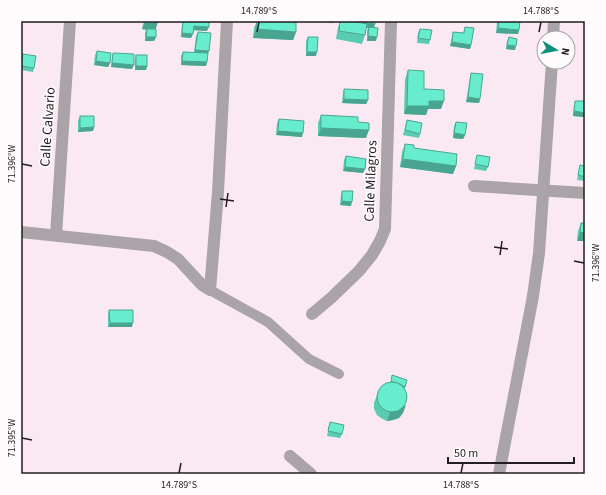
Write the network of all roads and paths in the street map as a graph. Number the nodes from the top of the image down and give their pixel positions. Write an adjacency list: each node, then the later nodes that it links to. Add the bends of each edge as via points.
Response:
1 (70, 21): 9 (street, Calle Calvario)
2 (227, 21): 10 (street)
3 (391, 21): 11 (street, Calle Milagros, via 385,229 372,256)
4 (551, 70): 6 (street)
5 (474, 186): 6 (street)
6 (543, 190): 7 (street); 15 (street, via 533,296)
7 (585, 193)
8 (21, 232): 9 (street)
9 (56, 236): 10 (street, via 154,246 178,259)
10 (210, 290): 12 (lane, via 268,322 310,359)
11 (312, 314)
12 (339, 374)
13 (290, 456): 14 (street)
14 (311, 474)
15 (499, 474)

